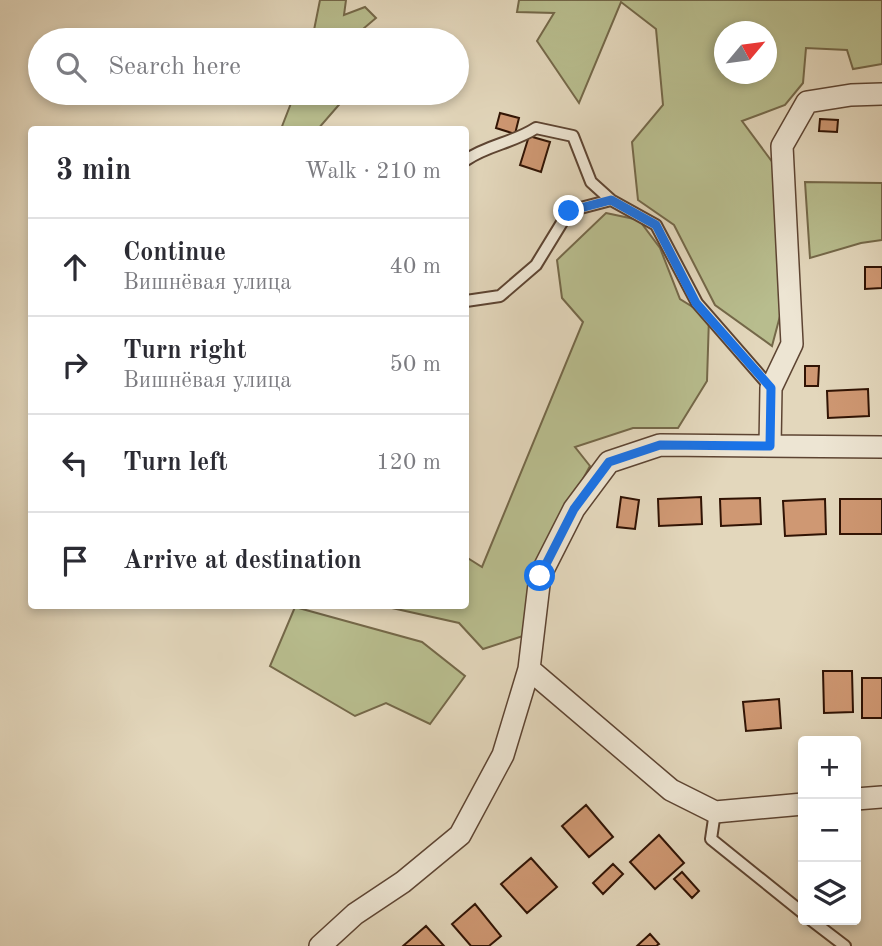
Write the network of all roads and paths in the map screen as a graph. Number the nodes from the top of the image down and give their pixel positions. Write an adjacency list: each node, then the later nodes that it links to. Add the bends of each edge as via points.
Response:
1 (882, 94): 5 (street, via 807,102 782,146 792,344)
2 (469, 158): 3 (lane, via 536,128 573,136 591,182)
3 (611, 200): 4 (lane, via 569,211 536,265 500,296); 5 (lane, via 656,225 696,303)
4 (469, 301)
5 (771, 388): 6 (street)
6 (770, 446): 7 (street); 8 (street, via 660,445 609,462 574,509 540,576)
7 (882, 447)
8 (529, 669): 12 (street, via 671,790); 15 (street, via 503,755 460,835)
9 (882, 797): 10 (street)
10 (861, 799)
11 (798, 804): 12 (street)
12 (715, 812): 13 (lane, via 711,839)
13 (798, 909)
14 (818, 925): 16 (lane)
15 (320, 946)
16 (845, 946)

